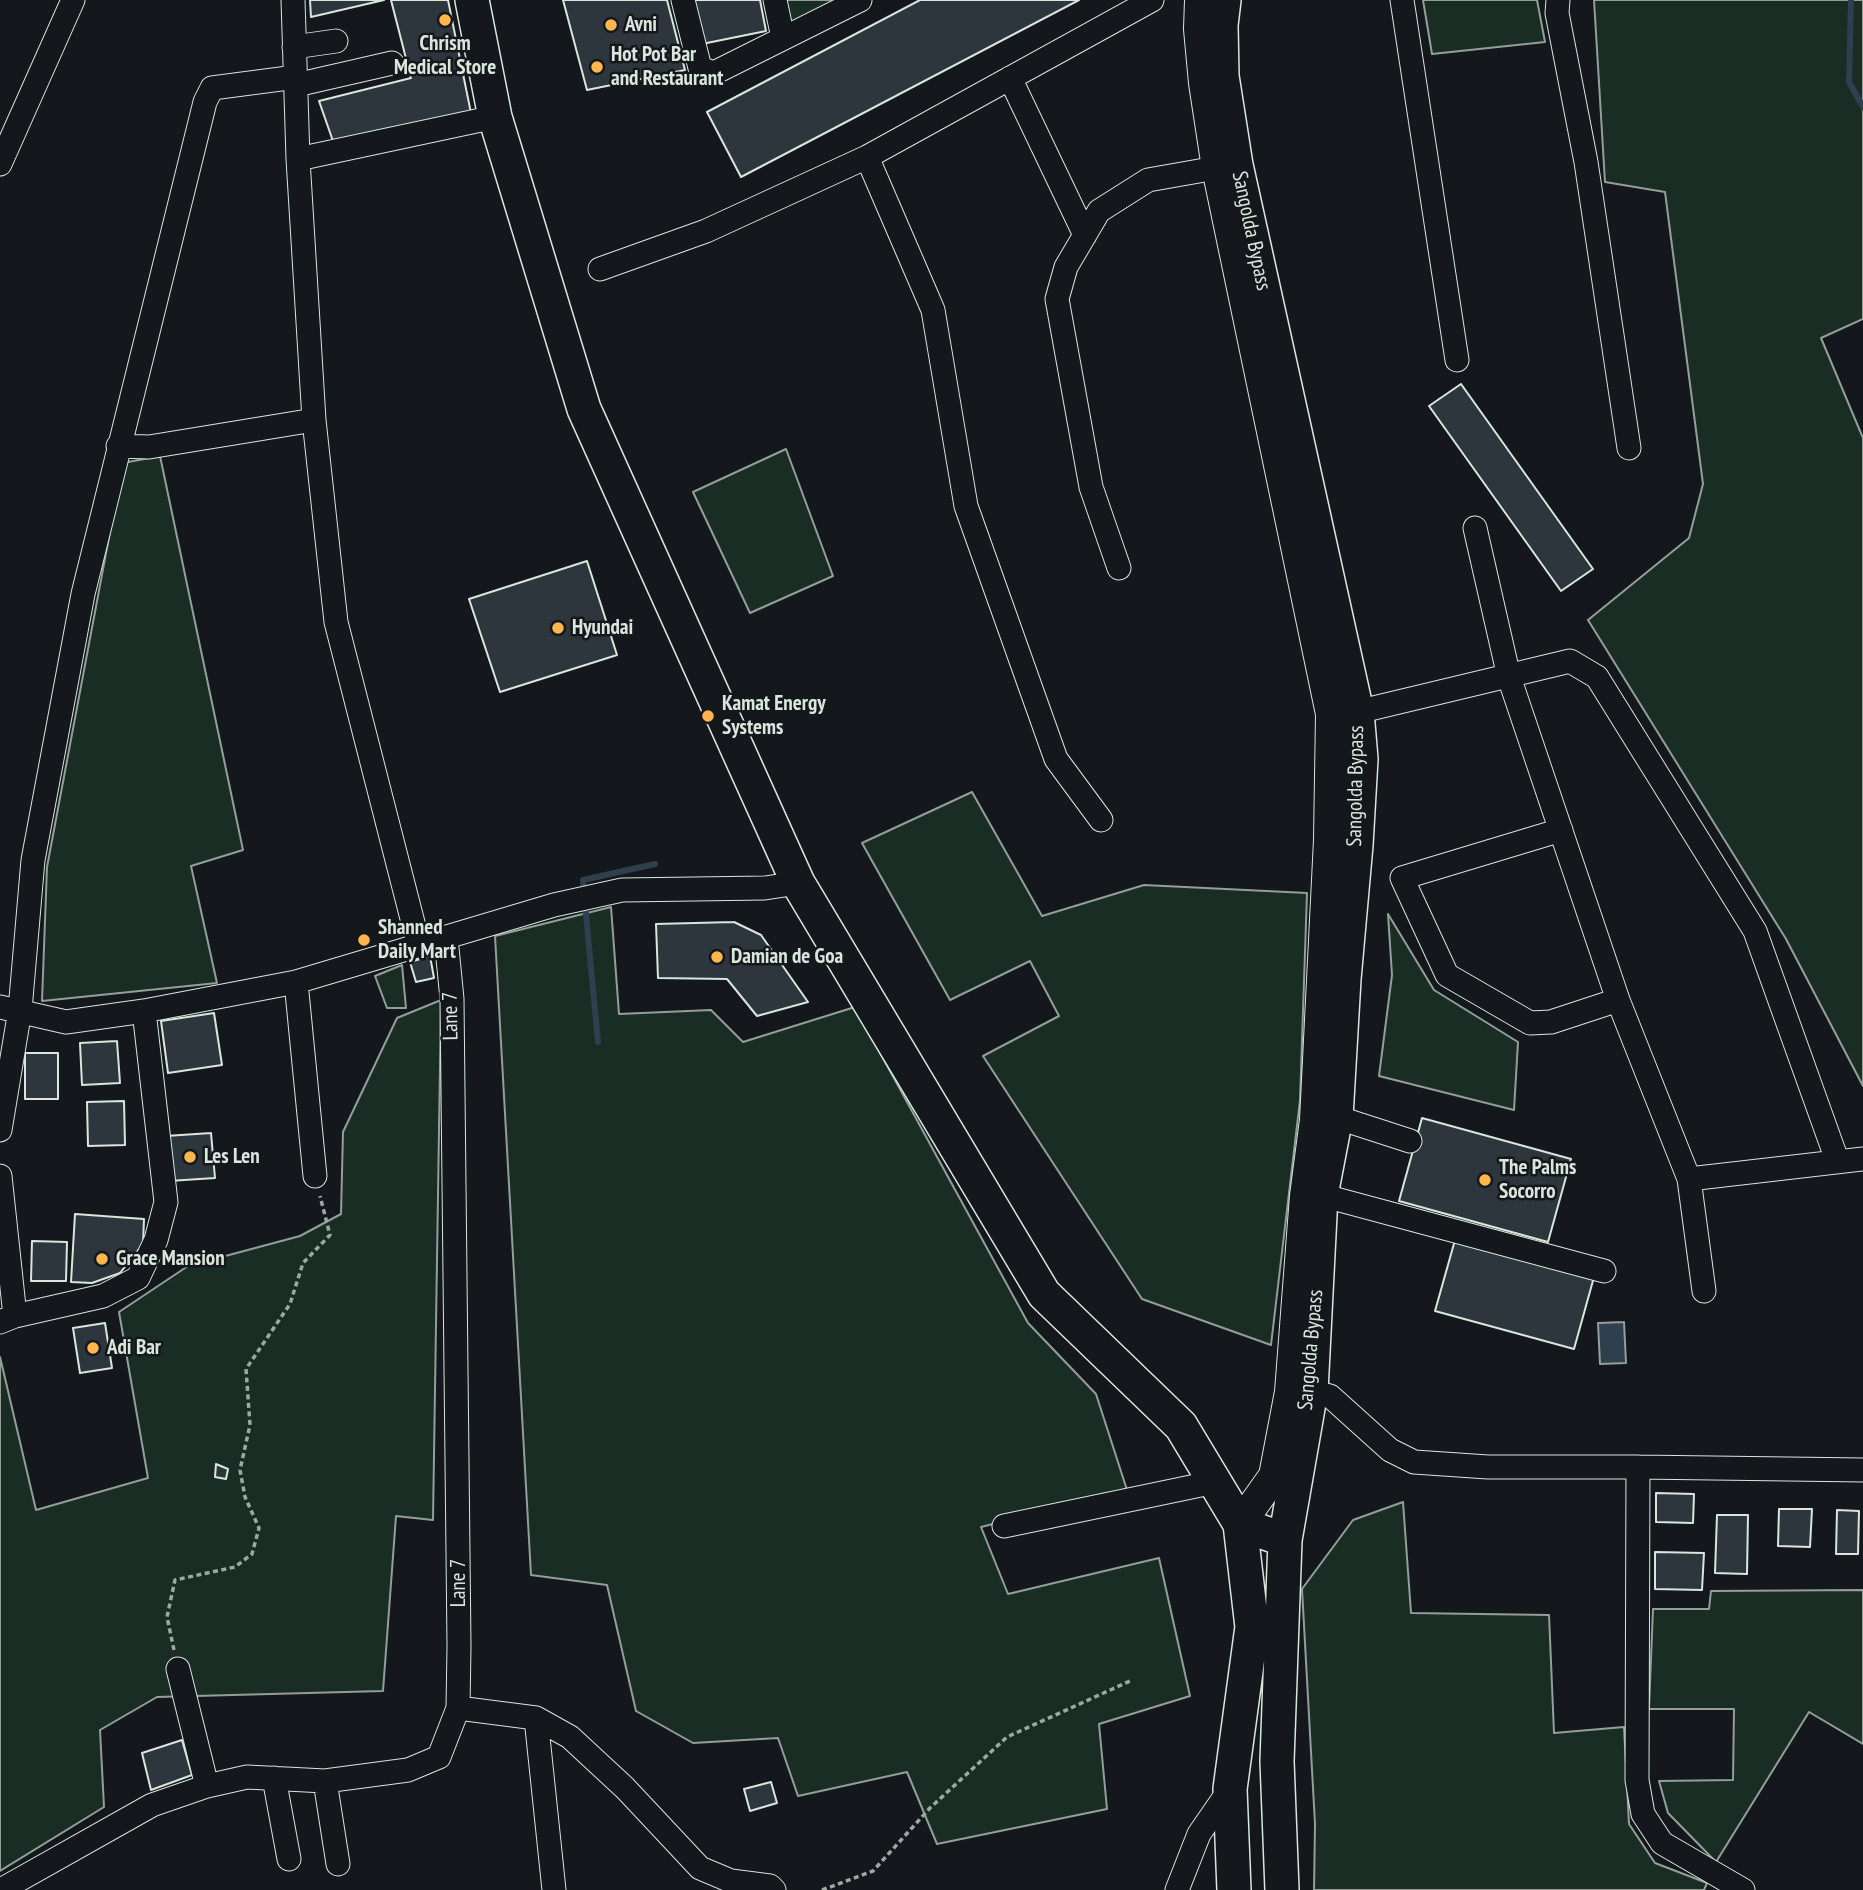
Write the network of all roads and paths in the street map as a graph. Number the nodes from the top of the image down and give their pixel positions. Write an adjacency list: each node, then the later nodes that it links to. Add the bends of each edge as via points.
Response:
1 (73, 0): 21 (street)
2 (293, 0): 14 (street)
3 (472, 0): 18 (highway)
4 (683, 0): 12 (street, via 700,68 714,72)
5 (775, 0): 12 (street)
6 (860, 0): 12 (street)
7 (1152, 0): 16 (street)
8 (1200, 0): 22 (main road, Sangolda Bypass, via 1203,83)
9 (1224, 0): 22 (highway, Sangolda Bypass)
10 (1402, 0): 25 (street)
11 (1558, 0): 28 (street)
12 (783, 38)
13 (336, 41): 14 (street)
14 (294, 47): 17 (street)
15 (393, 63): 17 (street)
16 (1010, 78): 19 (street); 23 (street)
17 (296, 81): 20 (street); 27 (street, via 212,88 205,102)
18 (495, 117): 20 (street); 35 (highway, via 584,409)
19 (867, 157): 24 (street, via 706,231); 33 (street, via 933,310 966,506 1056,759)
20 (298, 159): 26 (street)
21 (0, 164)
22 (1226, 167): 23 (street, via 1148,180 1099,211); 32 (highway, Sangolda Bypass); 58 (main road, Sangolda Bypass, via 1331,714 1329,854 1315,1120 1290,1392 1274,1476)
23 (1086, 235): 30 (street, via 1066,267 1057,299 1091,488)
24 (600, 269)
25 (1457, 360)
26 (314, 420): 27 (street, via 149,447); 37 (street, via 336,622)
27 (118, 446): 40 (street, via 83,594)
28 (1629, 448)
29 (1475, 528): 31 (street)
30 (1119, 568)
31 (1509, 677): 32 (street); 34 (street); 46 (street, via 1570,661 1597,677 1755,931)
32 (1357, 712): 42 (highway, Sangolda Bypass, via 1361,759)
33 (1101, 820)
34 (1561, 830): 39 (street); 39 (street, via 1402,878 1447,975 1530,1023 1551,1022)
35 (798, 883): 36 (street, via 765,888 622,890); 57 (highway, via 1044,1294 1181,1426)
36 (446, 938): 37 (street); 63 (street, Lane 7, via 452,999)
37 (419, 946): 38 (street)
38 (296, 982): 41 (street); 48 (street)
39 (1618, 1000): 49 (street)
40 (10, 1008): 41 (street, via 66,1022); 43 (street)
41 (144, 1011): 53 (street, via 166,1202 156,1240 138,1278 103,1296)
42 (1336, 1117): 44 (street); 50 (highway, Sangolda Bypass)
43 (0, 1130)
44 (1410, 1141)
45 (1863, 1159): 46 (street)
46 (1837, 1160): 49 (street)
47 (0, 1176): 53 (street)
48 (315, 1176): 61 (path, via 330,1235 303,1263 290,1304 247,1369 250,1424 240,1470 245,1497 259,1528 252,1554 235,1567 176,1580 167,1616)
49 (1689, 1179): 52 (street)
50 (1321, 1195): 51 (street); 54 (highway, Sangolda Bypass)
51 (1604, 1271)
52 (1703, 1291)
53 (8, 1319)
54 (1311, 1391): 55 (street, via 1329,1396 1390,1450 1414,1462 1488,1468); 60 (highway, Sangolda Bypass)
55 (1639, 1466): 56 (street); 78 (street, via 1637,1780 1643,1814 1662,1843)
56 (1863, 1470)
57 (1215, 1482): 58 (highway); 59 (street)
58 (1240, 1524): 60 (highway); 68 (highway, via 1252,1627)
59 (1004, 1526)
60 (1285, 1540): 77 (highway, Sangolda Bypass, via 1277,1761)
61 (178, 1669): 67 (street)
62 (1130, 1681): 74 (path, via 1007,1737 930,1808 873,1871)
63 (458, 1708): 64 (street); 66 (street, Lane 7, via 439,1757 408,1770)
64 (537, 1718): 72 (street); 73 (street, via 570,1737 700,1868 731,1881)
65 (274, 1778): 66 (street, Lane 7); 67 (street, Lane 7, via 247,1777); 69 (street)
66 (325, 1781): 70 (street)
67 (207, 1786): 71 (street, Lane 7, via 152,1805)
68 (1230, 1789): 75 (street, via 1199,1835); 76 (highway)
69 (289, 1859)
70 (338, 1864)
71 (1, 1890)
72 (554, 1890)
73 (774, 1890)
74 (822, 1890)
75 (1177, 1890)
76 (1234, 1890)
77 (1282, 1890)
78 (1743, 1890)

